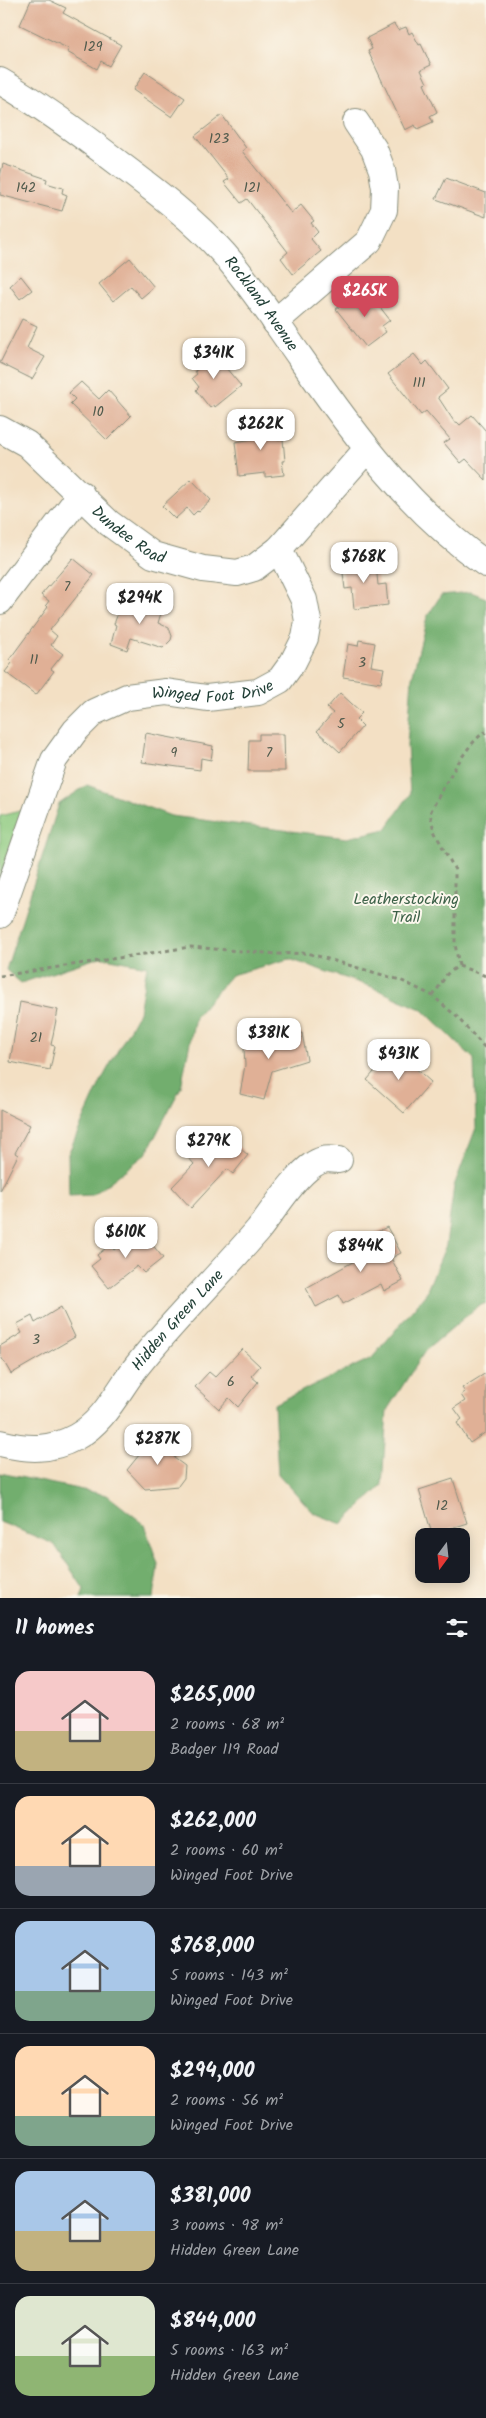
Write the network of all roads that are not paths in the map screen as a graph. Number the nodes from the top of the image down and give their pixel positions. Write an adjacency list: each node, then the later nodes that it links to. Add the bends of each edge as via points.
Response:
1 (0, 81): 3 (street, Rockland Avenue, via 77,131 192,223 223,253)
2 (356, 122): 3 (street, via 382,170 384,210 369,242)
3 (275, 322): 5 (street, Rockland Avenue)
4 (0, 429): 6 (street, Dundee Road, via 27,444)
5 (367, 449): 7 (street); 8 (street, Rockland Avenue, via 430,519)
6 (81, 494): 7 (street, Dundee Road, via 109,523 152,555 203,570 237,573 254,568); 9 (street)
7 (279, 549): 10 (street, Winged Foot Drive, via 304,600 308,621 305,638 280,680 258,692 207,698 166,692 127,698 94,712 74,731 54,760)
8 (486, 564)
9 (0, 601)
10 (0, 915)
11 (339, 1160): 12 (street, Hidden Green Lane, via 325,1158 299,1178 257,1231 136,1367 115,1400 92,1426 76,1437 49,1448 24,1449)
12 (0, 1442)

